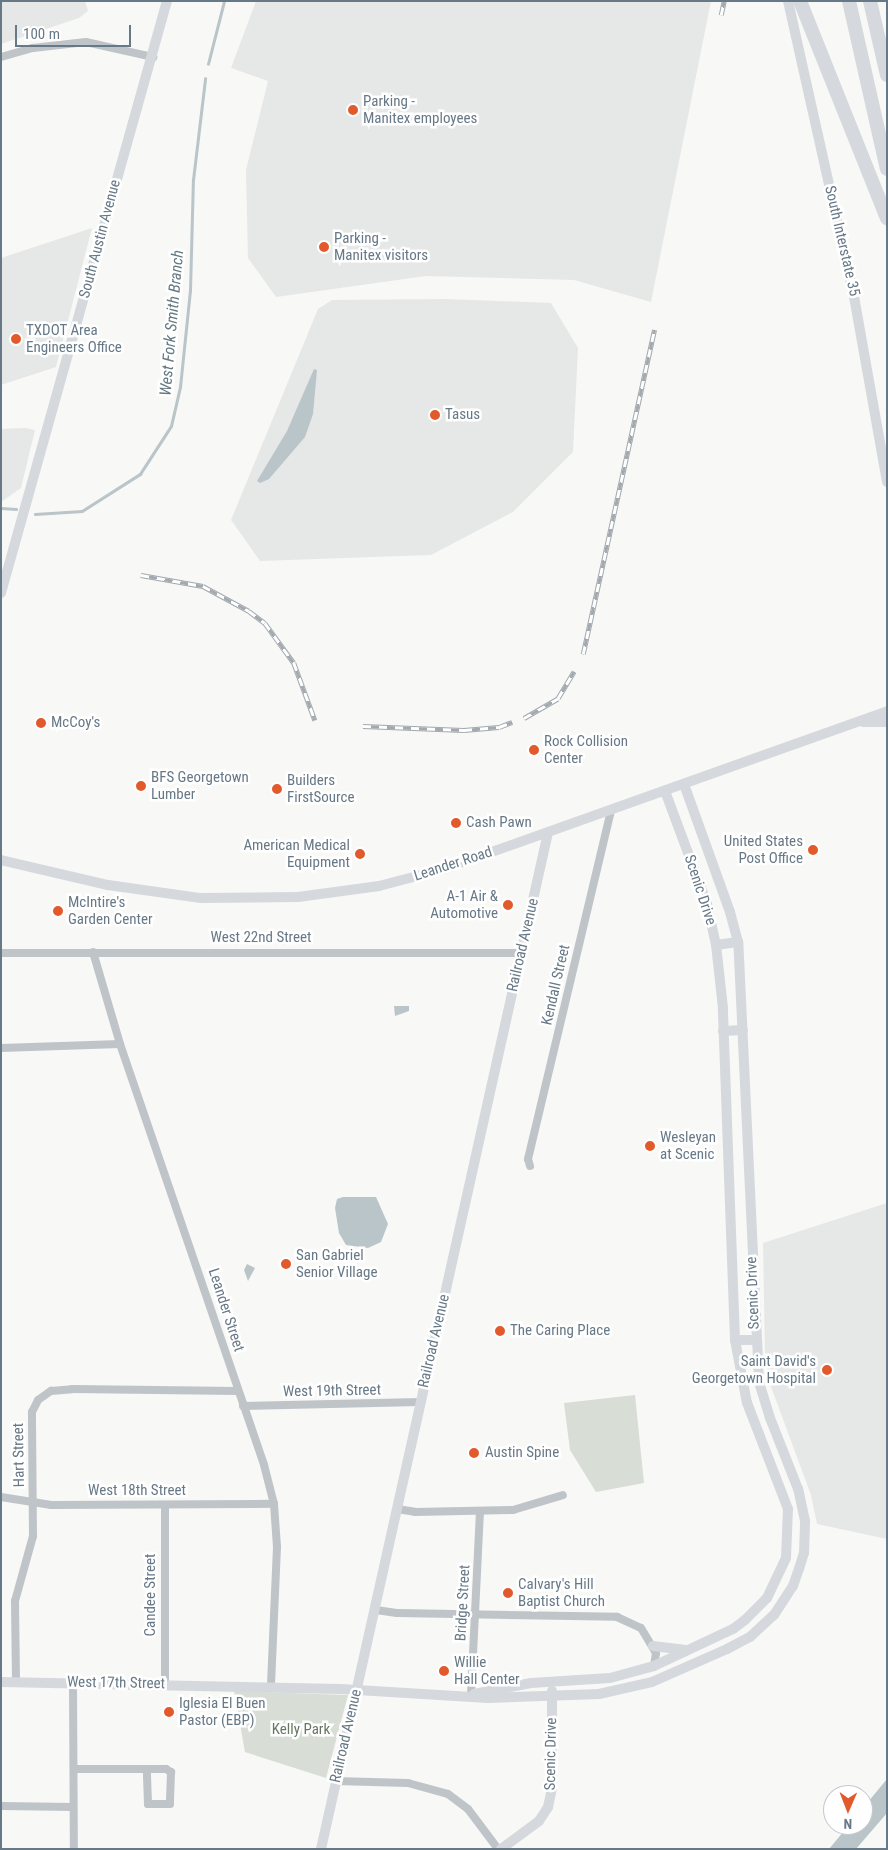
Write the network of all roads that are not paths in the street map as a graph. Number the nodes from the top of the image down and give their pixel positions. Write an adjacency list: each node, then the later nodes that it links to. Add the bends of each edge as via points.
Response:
1 (168, 1): 6 (street, South Austin Avenue)
2 (788, 1): 11 (street, South Interstate 35, via 853,291)
3 (800, 1): 10 (highway)
4 (849, 1): 9 (highway)
5 (870, 1): 8 (highway)
6 (153, 56): 7 (street, via 86,42 33,48); 12 (street, South Austin Avenue)
7 (1, 57)
8 (887, 75)
9 (887, 169)
10 (887, 218)
11 (887, 482)
12 (1, 593)
13 (887, 711): 14 (street, Leander Road)
14 (852, 721): 15 (street); 16 (street, Leander Road)
15 (887, 722)
16 (684, 784): 17 (street, Leander Road); 21 (street, Scenic Drive, via 728,904)
17 (665, 790): 18 (street, Leander Road); 22 (street, Scenic Drive, via 706,904)
18 (611, 810): 19 (street, Leander Road); 32 (street, Kendall Street, via 528,1159)
19 (548, 833): 20 (street, Leander Road, via 400,881 298,897 247,899 169,895 108,886); 25 (street, Railroad Avenue)
20 (1, 860)
21 (738, 942): 22 (street); 26 (street, Scenic Drive)
22 (716, 945): 27 (street, Scenic Drive)
23 (93, 952): 24 (street, West 22nd Street); 25 (street, West 22nd Street); 28 (street, Leander Street)
24 (1, 953)
25 (521, 953): 39 (street, Railroad Avenue)
26 (743, 1030): 27 (street); 30 (street, Scenic Drive)
27 (723, 1031): 31 (street, Scenic Drive)
28 (120, 1044): 29 (street); 37 (street, Leander Street)
29 (1, 1048)
30 (748, 1160): 31 (street); 34 (street, Scenic Drive)
31 (729, 1161): 33 (street, Scenic Drive)
32 (530, 1166)
33 (733, 1254): 34 (street); 35 (street, Scenic Drive)
34 (752, 1254): 36 (street, Scenic Drive)
35 (735, 1340): 36 (street); 40 (street, Scenic Drive)
36 (756, 1340): 38 (street, Scenic Drive)
37 (238, 1391): 41 (street, Leander Street); 44 (street, Hart Street, via 72,1389 43,1395 32,1412)
38 (764, 1399): 40 (street); 62 (street, Scenic Drive, via 798,1489 805,1521 804,1552 784,1602 750,1637 652,1682 620,1691)
39 (420, 1402): 41 (street, West 19th Street); 47 (street, Railroad Avenue)
40 (746, 1402): 52 (street, Scenic Drive, via 788,1509 786,1558 774,1587 758,1609 733,1629)
41 (243, 1406): 45 (street, Leander Street)
42 (563, 1494): 48 (street, via 513,1510)
43 (1, 1497): 44 (street, West 18th Street)
44 (33, 1503): 46 (street, West 18th Street); 55 (street, Hart Street, via 31,1547 15,1601)
45 (274, 1504): 46 (street, West 18th Street); 59 (street, Leander Street, via 277,1548)
46 (164, 1506): 58 (street, Candee Street)
47 (397, 1509): 48 (street); 49 (street, Railroad Avenue)
48 (480, 1512): 50 (street, Bridge Street)
49 (376, 1610): 50 (street); 60 (street, Railroad Avenue)
50 (477, 1614): 51 (street, via 617,1617 641,1628); 61 (street, Bridge Street)
51 (653, 1646): 52 (street, via 676,1651); 53 (street, via 656,1653)
52 (692, 1648): 53 (street, Scenic Drive)
53 (654, 1666): 57 (street, Scenic Drive, via 610,1678)
54 (1, 1682): 55 (street, West 17th Street)
55 (16, 1682): 56 (street, West 17th Street)
56 (73, 1683): 58 (street, West 17th Street); 63 (street)
57 (552, 1683): 61 (street, West 17th Street, via 531,1683); 62 (street, Scenic Drive)
58 (165, 1684): 59 (street, West 17th Street)
59 (272, 1687): 60 (street, West 17th Street)
60 (357, 1691): 61 (street, West 17th Street); 65 (street, Railroad Avenue)
61 (471, 1695): 62 (street, West 17th Street)
62 (552, 1696): 70 (street, Scenic Drive, via 548,1807 539,1821)
63 (74, 1769): 64 (street); 67 (street)
64 (147, 1771): 64 (street, via 148,1804 170,1804 171,1772 166,1769)
65 (335, 1781): 69 (street, Railroad Avenue); 70 (street, via 416,1784 448,1794 468,1809)
66 (1, 1806): 67 (street)
67 (73, 1807): 68 (street)
68 (74, 1849)
69 (321, 1849)
70 (500, 1849)

